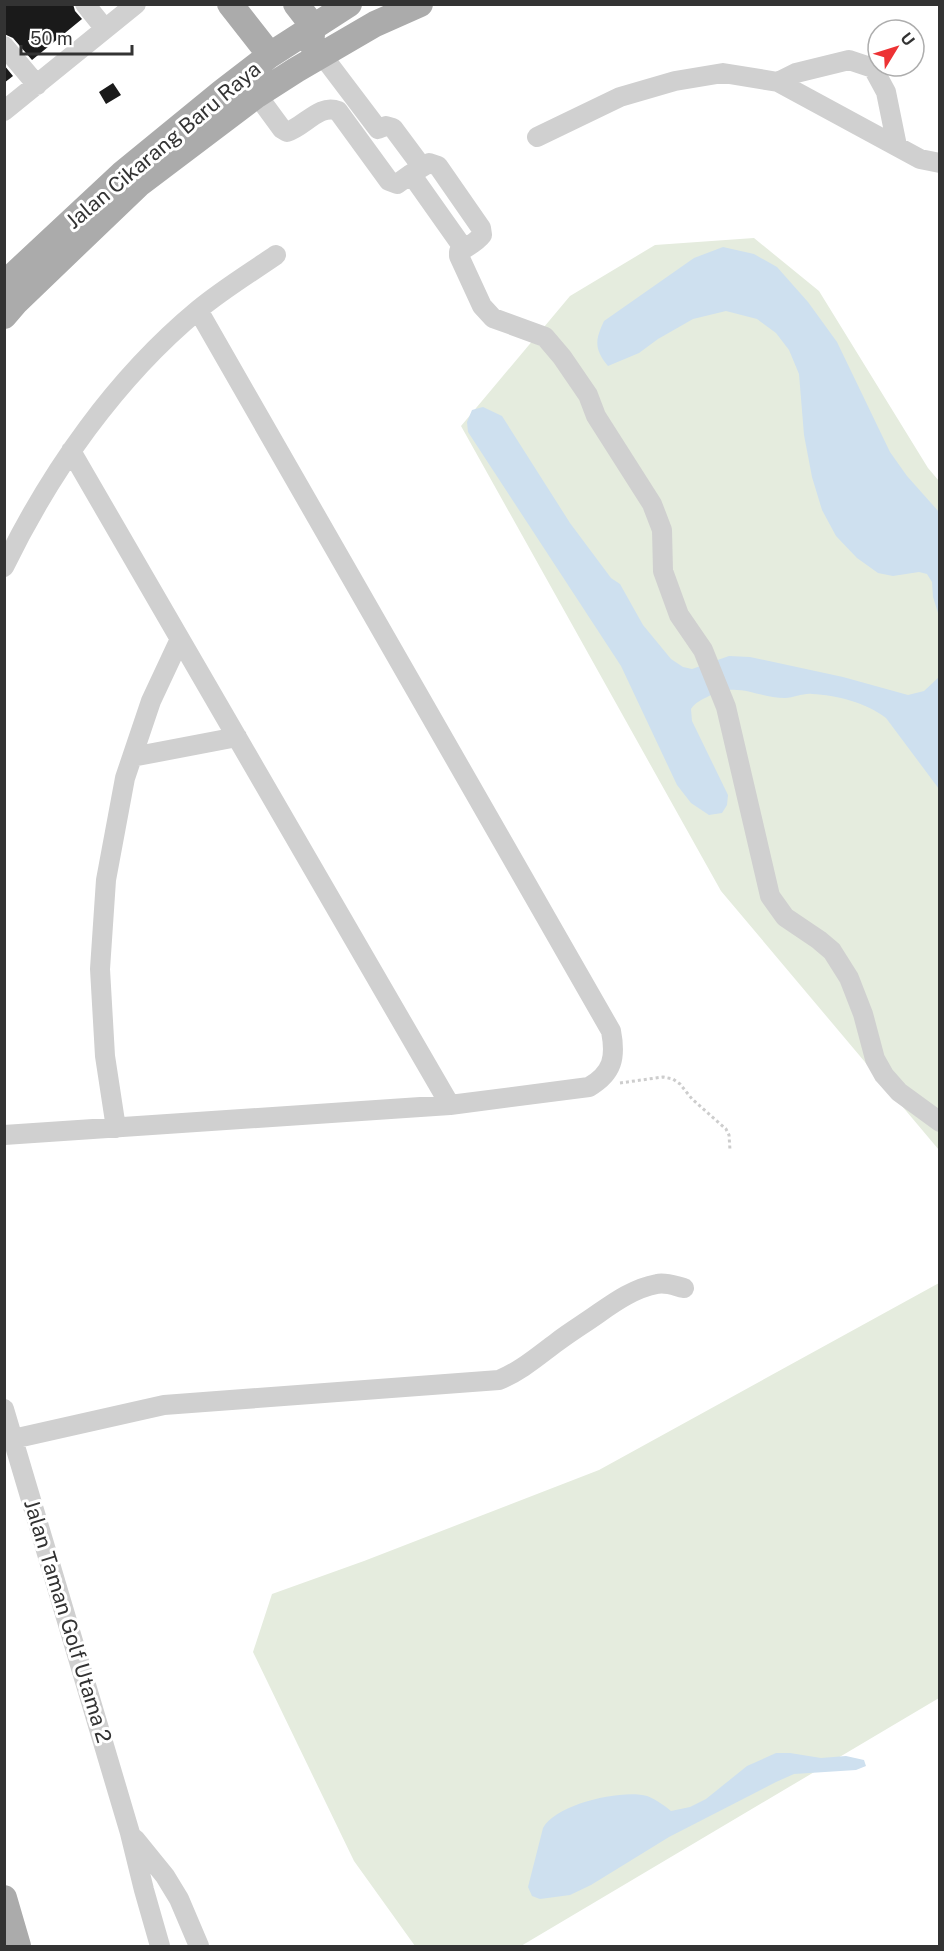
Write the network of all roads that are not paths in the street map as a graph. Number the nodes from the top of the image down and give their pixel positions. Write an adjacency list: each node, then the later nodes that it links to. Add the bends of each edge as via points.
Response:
1 (136, 4): 6 (street)
2 (230, 4): 9 (main road)
3 (296, 4): 7 (main road)
4 (350, 4): 7 (main road, Jalan Cikarang Baru Raya)
5 (420, 4): 10 (main road, Jalan Cikarang Baru Raya, via 375,24)
6 (95, 16): 13 (street)
7 (313, 26): 9 (main road, Jalan Cikarang Baru Raya); 11 (main road, via 310,47)
8 (4, 46): 13 (street)
9 (270, 55): 23 (main road, Jalan Cikarang Baru Raya, via 123,173)
10 (322, 55): 11 (main road, Jalan Cikarang Baru Raya); 16 (street)
11 (291, 73): 14 (main road, Jalan Cikarang Baru Raya)
12 (778, 82): 17 (street, via 723,73 675,81 620,97); 19 (street); 19 (street, via 796,73 849,60 873,68 886,92)
13 (37, 85): 15 (street)
14 (257, 95): 18 (street, via 287,132 332,109 338,111); 25 (main road, Jalan Cikarang Baru Raya, via 138,185)
15 (4, 111)
16 (378, 129): 18 (street); 21 (street, via 393,128)
17 (537, 136)
18 (361, 141): 21 (street, via 389,181 397,184)
19 (897, 146): 20 (street, via 920,159)
20 (939, 163)
21 (417, 171): 32 (street, via 429,163 438,166 481,228 479,239 459,252 459,256 482,306 493,318 545,337 588,395 596,416 652,504 663,530 663,571 679,615 703,650 726,707 770,896 785,917 832,951 849,978 875,1059 884,1075 899,1092)
22 (276, 255): 24 (street)
23 (4, 285)
24 (198, 310): 26 (street, via 138,367); 31 (street, via 611,1031 614,1047 610,1067 602,1080 589,1087)
25 (4, 316)
26 (71, 451): 27 (street); 28 (street)
27 (4, 567)
28 (180, 639): 29 (street); 30 (street, via 151,700)
29 (237, 737): 30 (street); 31 (street)
30 (132, 757): 33 (street, via 106,880 100,969 105,1056)
31 (450, 1105): 33 (street)
32 (939, 1122)
33 (116, 1128): 34 (street)
34 (4, 1135)
35 (684, 1288): 37 (street, via 658,1284 637,1290 520,1370 499,1380 164,1405)
36 (4, 1409): 37 (street, Jalan Taman Golf Utama 2)
37 (14, 1439): 38 (street, Jalan Taman Golf Utama 2)
38 (130, 1833): 41 (street, Jalan Taman Golf Utama 2); 42 (street, Jalan Taman Golf Utama 2, via 179,1899)
39 (4, 1898): 40 (main road)
40 (18, 1947)
41 (160, 1947)
42 (199, 1947)

